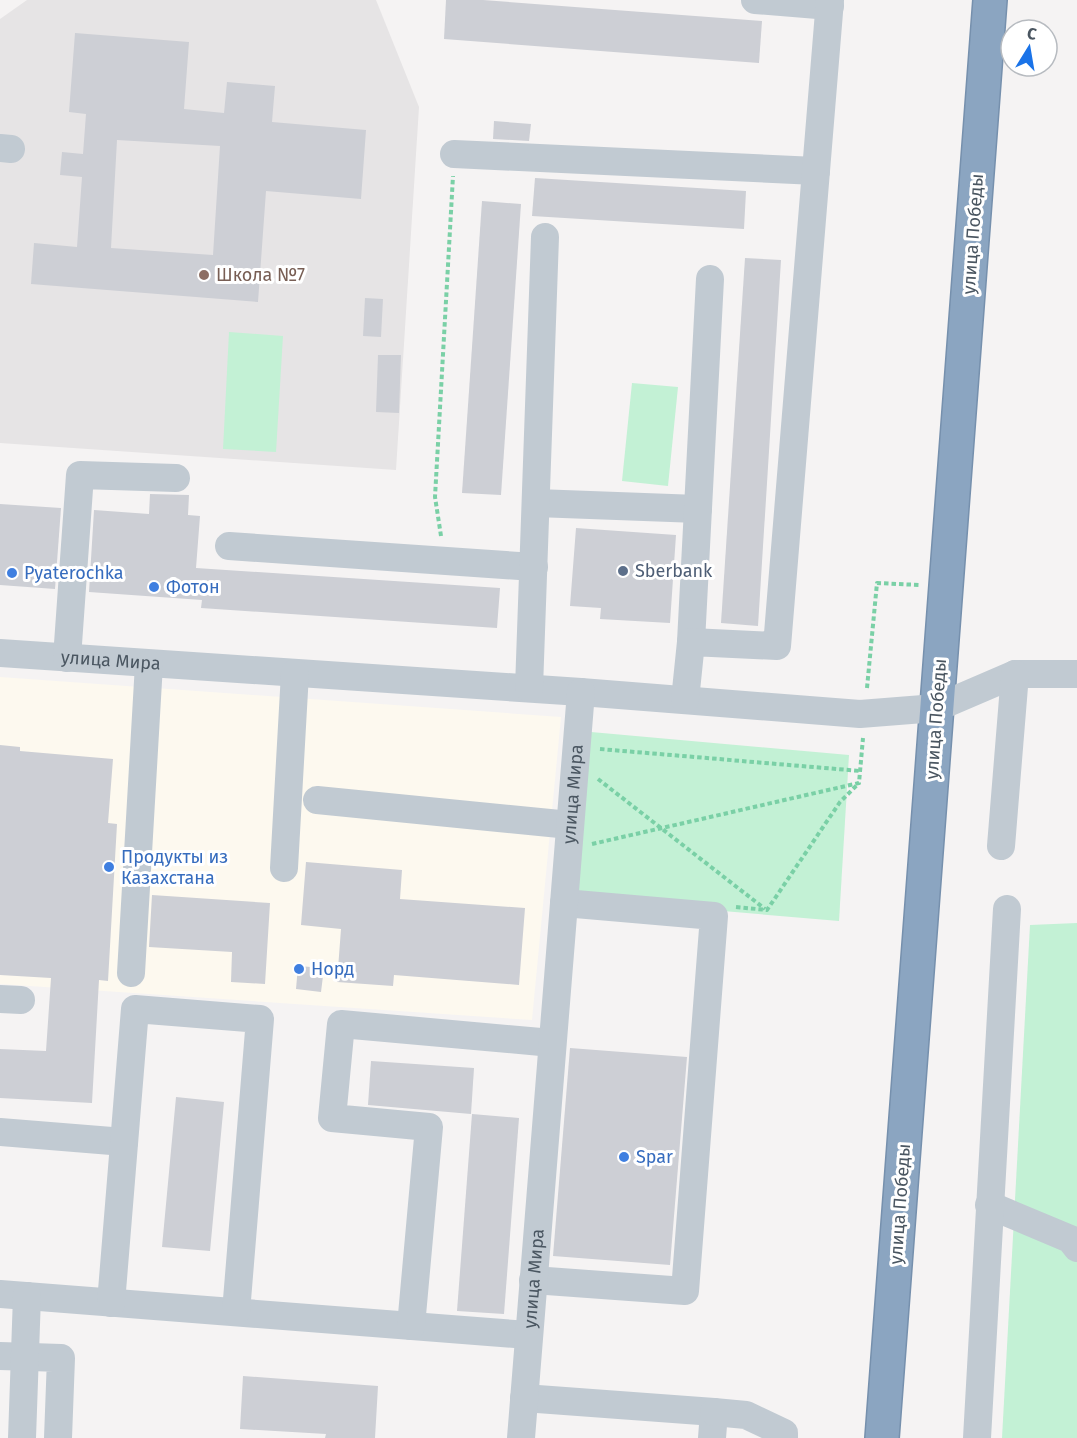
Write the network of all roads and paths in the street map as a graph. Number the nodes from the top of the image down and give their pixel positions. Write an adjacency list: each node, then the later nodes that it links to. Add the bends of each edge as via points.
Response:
1 (755, 0): 3 (street)
2 (990, 0): 24 (highway, улица Победы)
3 (830, 3): 5 (street)
4 (454, 154): 5 (street); 12 (path, via 435,498)
5 (816, 171): 14 (street, via 777,646)
6 (545, 237): 9 (street)
7 (710, 279): 10 (street)
8 (176, 478): 16 (street, via 80,475)
9 (536, 503): 10 (street); 13 (street)
10 (698, 509): 14 (street)
11 (229, 546): 12 (street)
12 (445, 561): 13 (street)
13 (534, 567): 21 (street)
14 (691, 642): 23 (street)
15 (0, 653): 16 (street, улица Мира)
16 (67, 658): 17 (street, улица Мира)
17 (149, 664): 18 (street, улица Мира); 37 (street)
18 (295, 673): 21 (street, улица Мира); 32 (street)
19 (1015, 674): 20 (street); 24 (street, улица Мира); 31 (street)
20 (1077, 674)
21 (529, 688): 22 (street, улица Мира)
22 (581, 692): 23 (street, улица Мира); 30 (street, улица Мира)
23 (685, 700): 24 (street, улица Мира, via 860,714)
24 (936, 708): 57 (highway, улица Победы)
25 (590, 748): 26 (path)
26 (860, 771)
27 (598, 778): 36 (path)
28 (859, 783): 36 (path, via 840,802)
29 (317, 800): 30 (street)
30 (570, 825): 33 (street, улица Мира)
31 (1001, 846)
32 (284, 868)
33 (564, 903): 38 (street, улица Мира); 43 (street, via 714,916 685,1291)
34 (733, 907): 36 (path)
35 (1007, 909): 41 (street)
36 (767, 910)
37 (131, 973)
38 (552, 1044): 43 (street, улица Мира); 47 (street, via 341,1024 332,1118 429,1127)
39 (0, 1132): 40 (street)
40 (124, 1142): 45 (street); 46 (street, via 135,1009 260,1019)
41 (989, 1205): 42 (street, via 1070,1239); 58 (street)
42 (1077, 1248)
43 (533, 1280): 48 (street, улица Мира)
44 (13, 1295): 45 (street, улица Мира); 49 (street)
45 (111, 1302): 46 (street, улица Мира)
46 (236, 1312): 47 (street, улица Мира)
47 (411, 1326): 48 (street, улица Мира)
48 (528, 1335): 50 (street)
49 (12, 1356): 53 (street); 54 (street, via 61,1358)
50 (524, 1398): 51 (street); 55 (street)
51 (713, 1425): 52 (street)
52 (746, 1426): 56 (street, via 784,1433)
53 (22, 1438)
54 (58, 1438)
55 (521, 1438)
56 (784, 1438)
57 (882, 1438)
58 (977, 1438)

